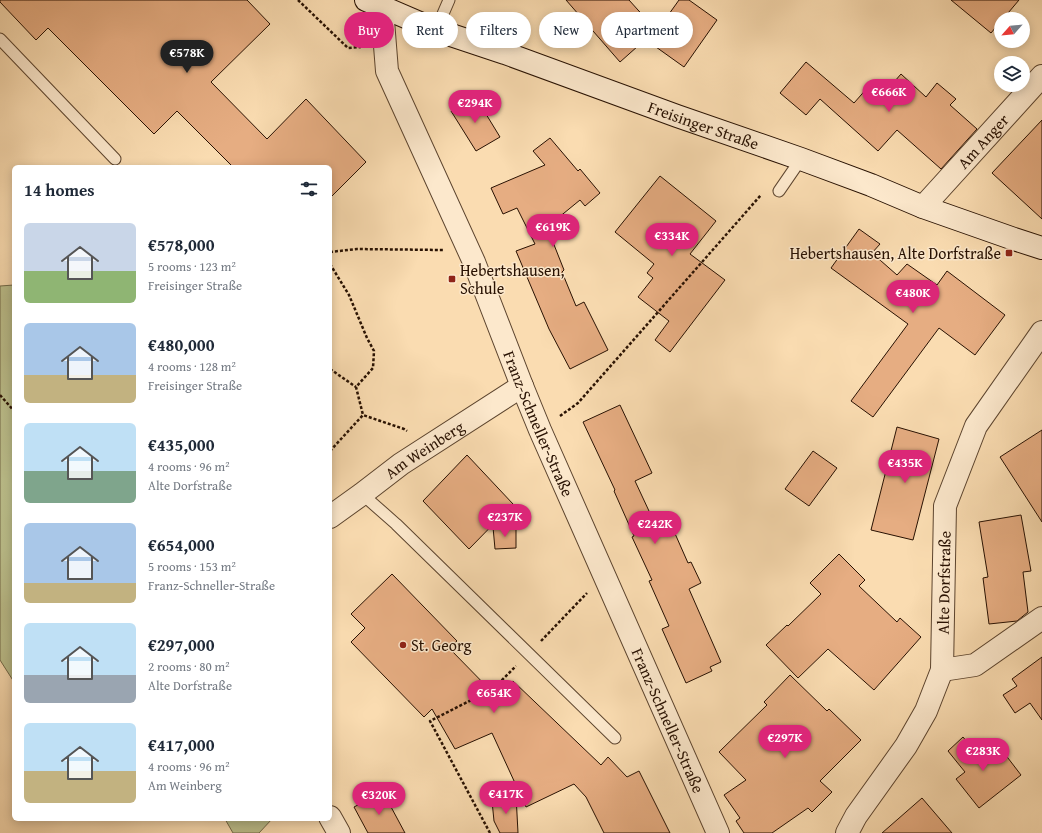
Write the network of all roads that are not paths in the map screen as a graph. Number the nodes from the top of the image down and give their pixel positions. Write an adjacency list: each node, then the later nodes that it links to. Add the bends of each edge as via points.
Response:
1 (449, 0): 3 (lane)
2 (374, 4): 4 (street, Freisinger Straße); 14 (street, Franz-Schneller-Straße, via 387,71 469,250)
3 (444, 12)
4 (402, 16)
5 (458, 37): 9 (street, Freisinger Straße)
6 (0, 39): 8 (lane)
7 (1042, 76): 11 (street, Am Anger)
8 (115, 159)
9 (801, 159): 10 (lane); 11 (street, Freisinger Straße)
10 (779, 191)
11 (923, 207): 12 (street, Freisinger Straße)
12 (1042, 248)
13 (1042, 332): 18 (street, Alte Dorfstraße, via 976,426 945,506)
14 (522, 386): 15 (street, Am Weinberg, via 401,464); 22 (street, Franz-Schneller-Straße)
15 (362, 494): 16 (street, Am Weinberg); 19 (lane, via 396,524)
16 (332, 516)
17 (1042, 618): 18 (street, via 975,666)
18 (942, 670): 23 (street, Alte Dorfstraße, via 926,711 906,746 856,816)
19 (615, 738)
20 (332, 821): 21 (street)
21 (339, 833)
22 (718, 833)
23 (847, 833)

